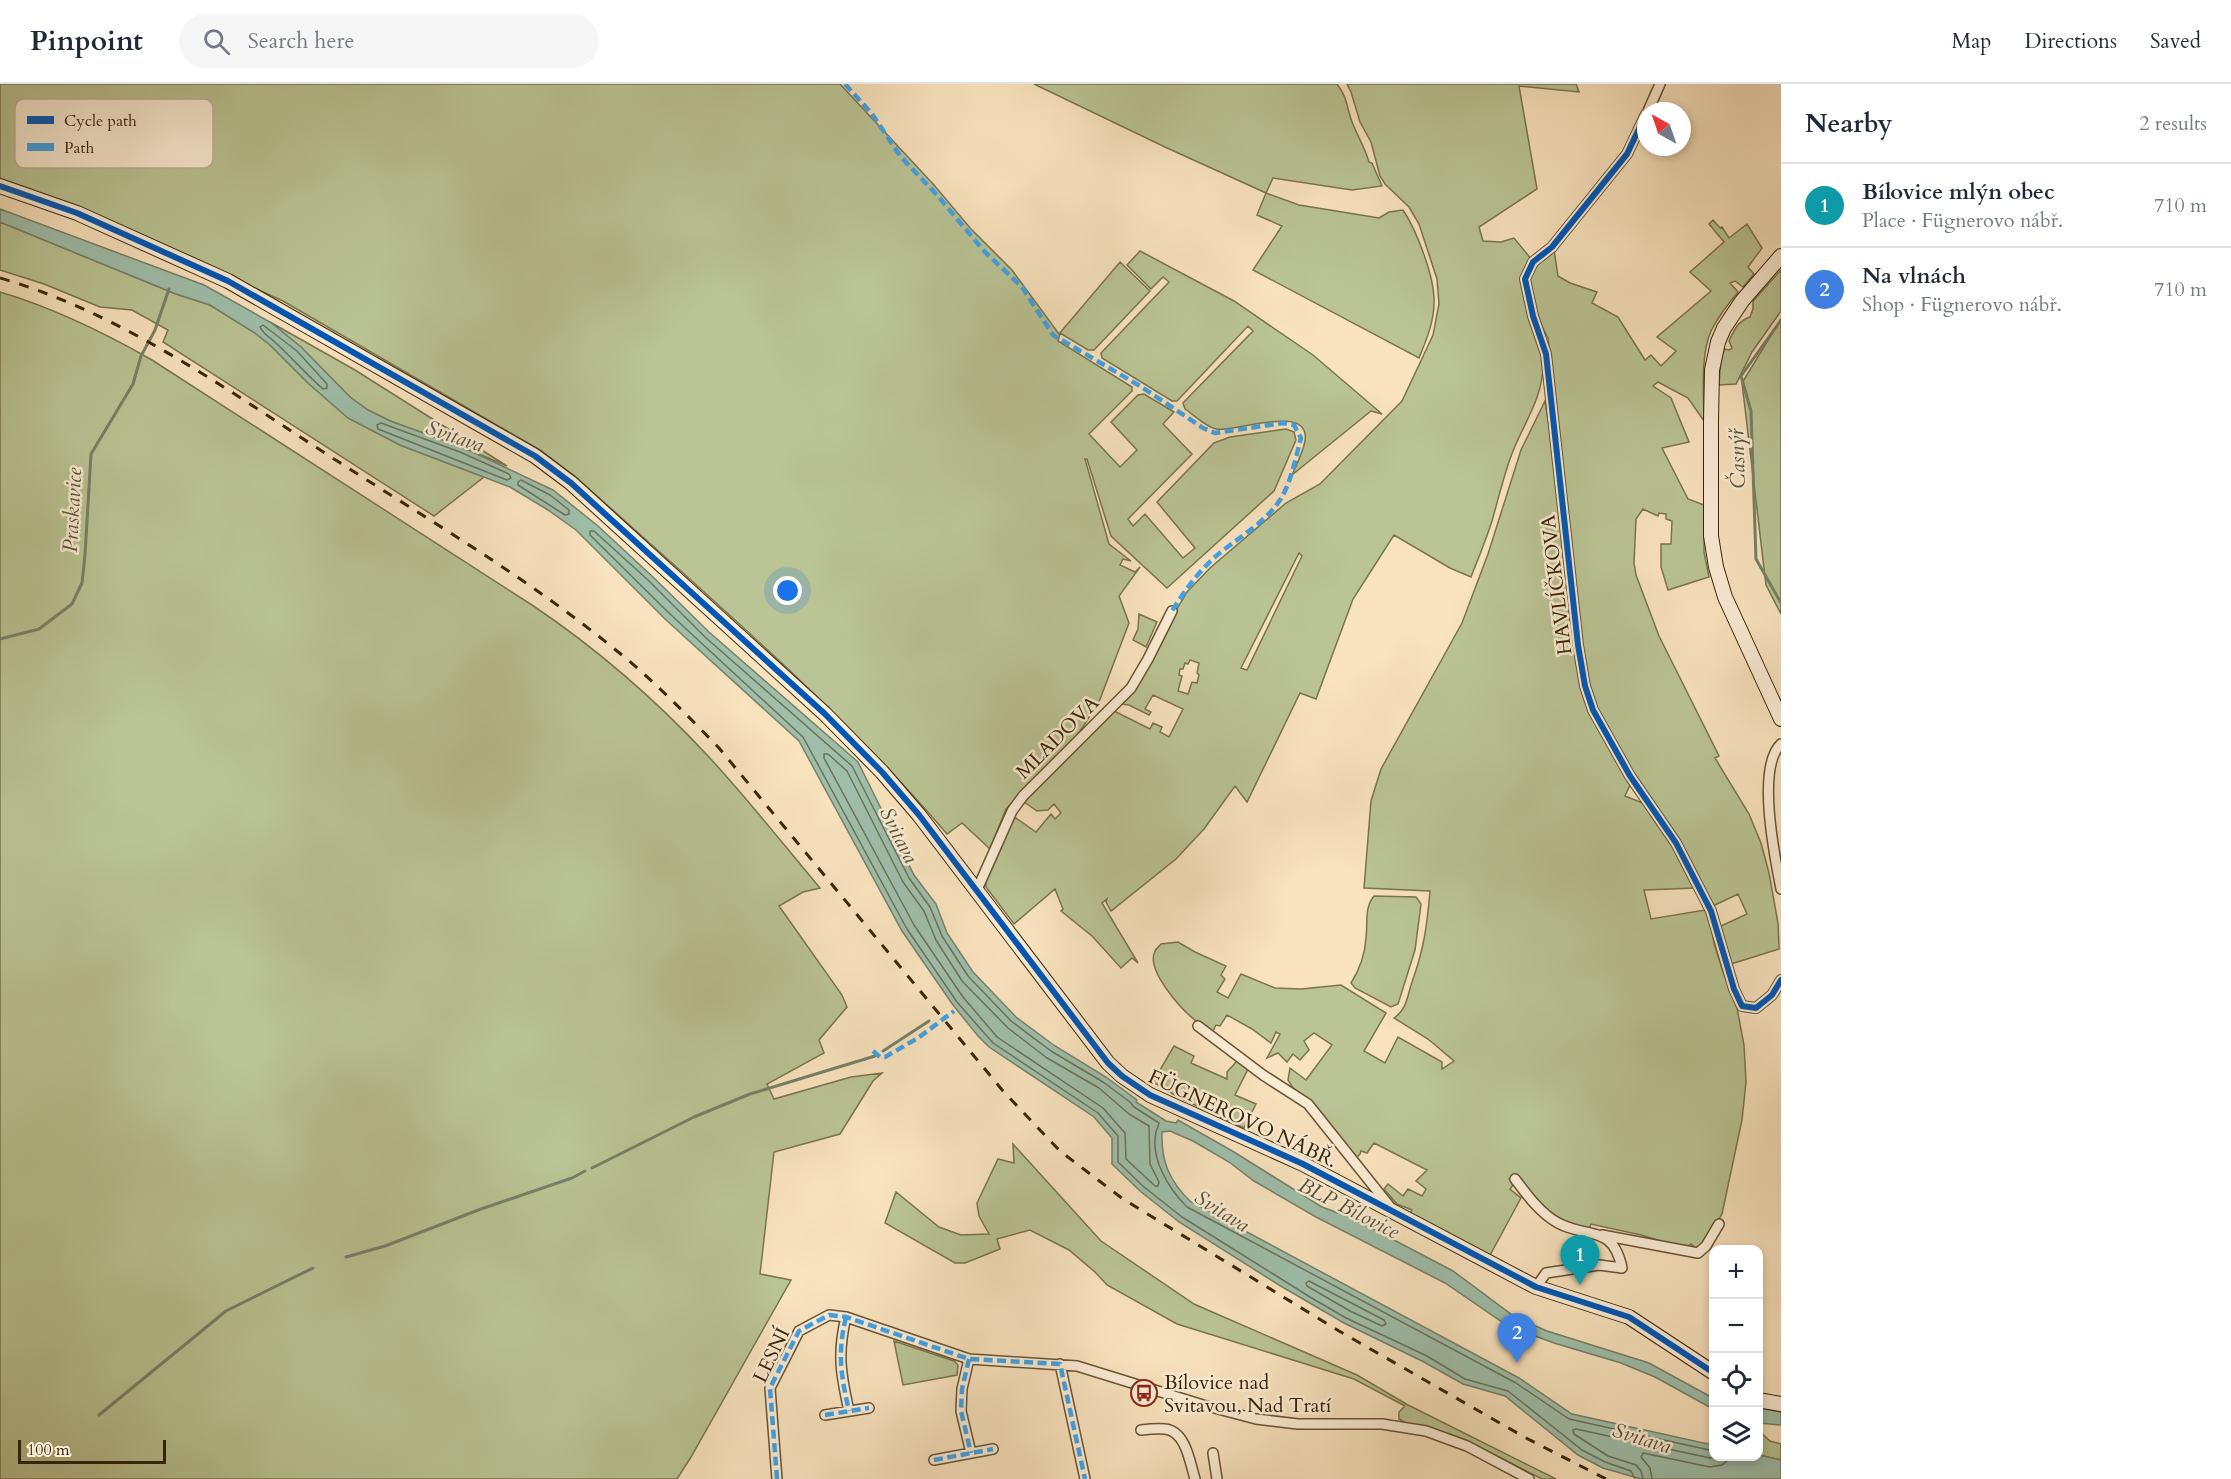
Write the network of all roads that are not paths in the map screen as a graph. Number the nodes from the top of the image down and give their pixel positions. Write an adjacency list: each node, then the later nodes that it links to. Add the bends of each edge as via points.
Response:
1 (1660, 84): 2 (street, HAVLÍČKOVA)
2 (1652, 102)
3 (1637, 134): 13 (street, HAVLÍČKOVA, via 1627,154 1552,247 1533,262 1525,279 1546,354 1578,645 1593,710 1630,776 1676,843 1712,911 1742,1006 1756,1008 1772,995)
4 (0, 186): 12 (street, FÜGNEROVO NÁBŘ., via 78,213 228,281 535,456 571,483 825,714 919,815)
5 (1781, 256): 7 (street, via 1724,328 1714,355 1711,421 1711,536 1716,567 1725,597)
6 (1172, 611): 12 (street, MLADOVA, via 1131,688 1012,811)
7 (1781, 718)
8 (1781, 744): 9 (street, via 1770,764)
9 (1772, 835): 10 (street); 11 (street)
10 (1781, 844)
11 (1781, 889)
12 (976, 892): 16 (street, FÜGNEROVO NÁBŘ., via 1122,1076 1156,1098 1303,1164)
13 (1781, 980)
14 (1198, 1026): 16 (street, FÜGNEROVO NÁBŘ., via 1308,1104)
15 (1515, 1179): 18 (street, via 1530,1200 1556,1222)
16 (1392, 1210): 19 (street, FÜGNEROVO NÁBŘ.)
17 (1719, 1224): 18 (street, via 1698,1252)
18 (1602, 1235): 19 (street, via 1618,1252 1622,1268 1599,1265 1546,1273)
19 (1536, 1287): 23 (street, FÜGNEROVO NÁBŘ., via 1624,1314)
20 (846, 1317): 21 (street); 27 (street, via 840,1341); 35 (street, LESNÍ, via 830,1315 800,1332 770,1388)
21 (969, 1359): 22 (street); 31 (street, via 961,1411)
22 (1060, 1364): 34 (street, via 1256,1419 1298,1424 1382,1424 1426,1431 1467,1446); 36 (street)
23 (1709, 1370)
24 (1763, 1401): 25 (street)
25 (1781, 1404)
26 (869, 1408): 27 (street)
27 (849, 1412): 28 (street)
28 (825, 1415)
29 (1141, 1430): 37 (street, via 1165,1429 1175,1433 1183,1441)
30 (993, 1449): 31 (street)
31 (971, 1453): 33 (street)
32 (1213, 1453): 38 (street)
33 (934, 1460)
34 (1524, 1478)
35 (777, 1479)
36 (1085, 1479)
37 (1196, 1479)
38 (1217, 1479)

